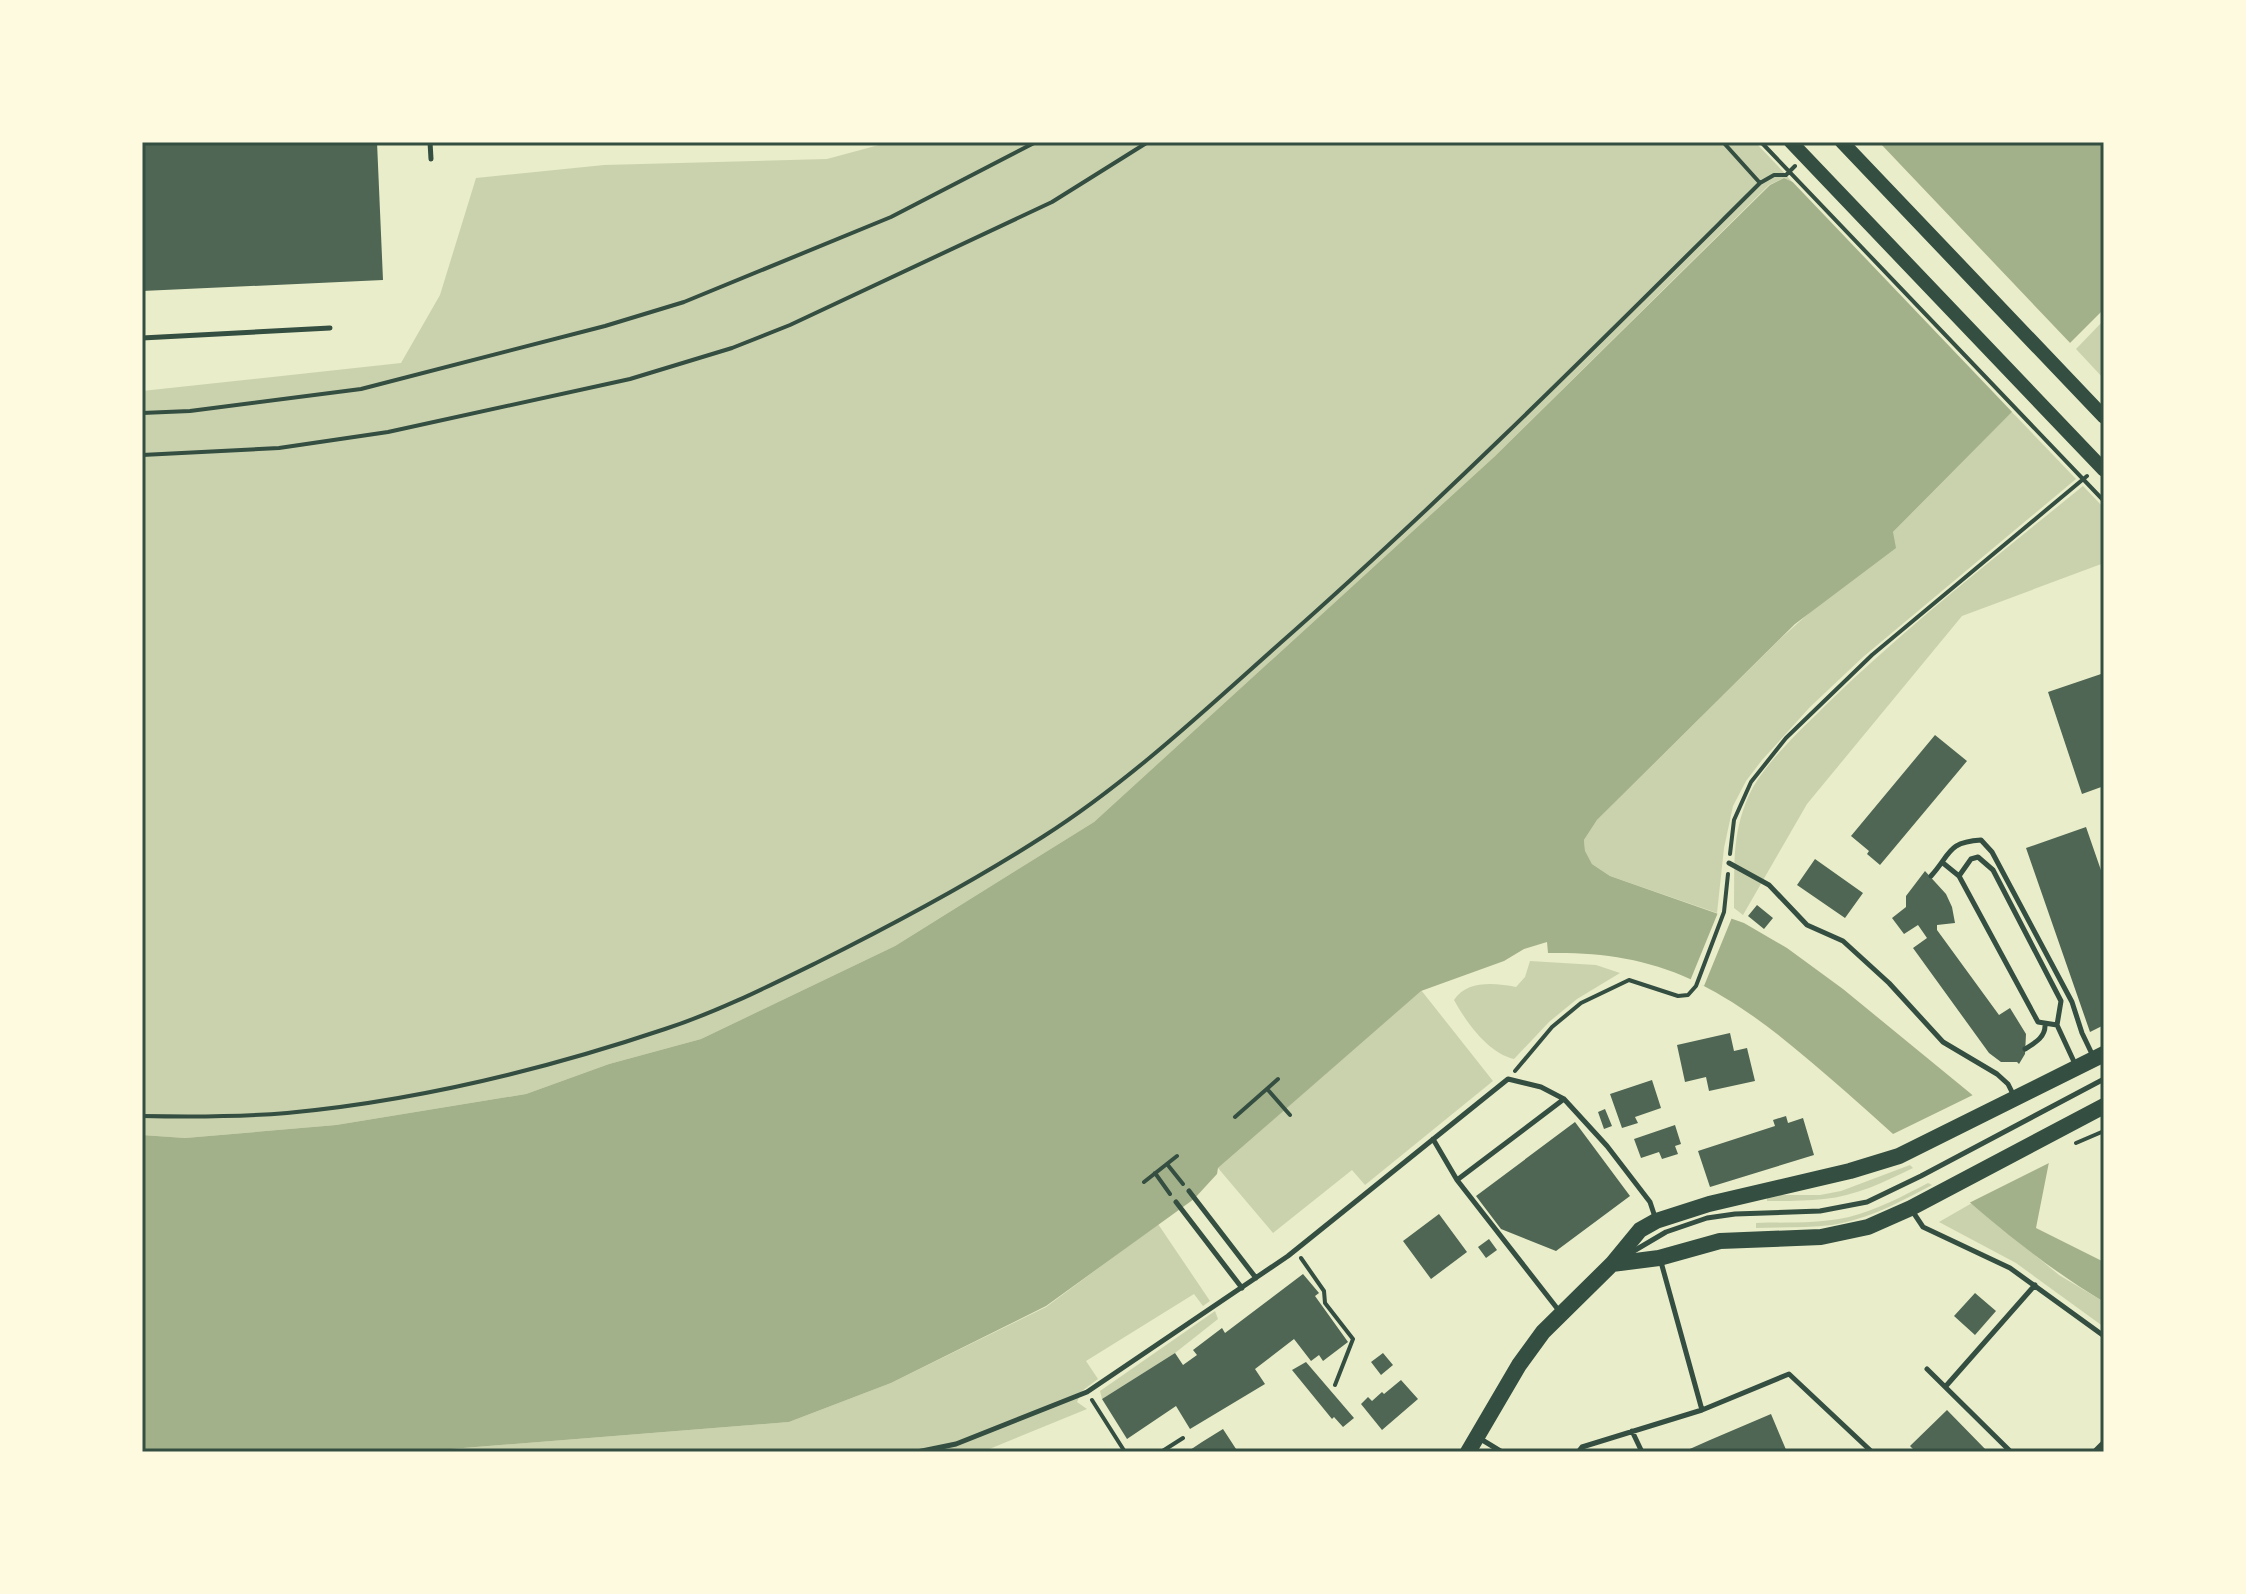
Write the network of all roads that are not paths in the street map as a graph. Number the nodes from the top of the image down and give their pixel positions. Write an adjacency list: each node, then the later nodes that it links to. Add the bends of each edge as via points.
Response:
1 (430, 142): 4 (lane)
2 (1791, 142): 8 (main road)
3 (1842, 142): 7 (main road)
4 (431, 159)
5 (330, 328): 6 (lane)
6 (142, 338)
7 (2104, 417)
8 (2100, 469)
9 (1729, 863): 20 (lane, via 1769,885 1807,925 1843,941 1943,1042 1997,1074)
10 (1943, 863): 11 (lane); 12 (lane); 16 (lane, via 1963,841 1981,840 1992,852 2072,1002 2082,1033)
11 (1931, 876)
12 (1959, 876): 13 (lane, via 2038,1022); 14 (lane, via 1978,857 1993,870 2061,1001)
13 (2044, 1023): 14 (lane); 15 (lane, via 2040,1039)
14 (2057, 1025): 17 (lane)
15 (2025, 1049)
16 (2099, 1056): 17 (main road)
17 (2077, 1068): 20 (main road)
18 (2104, 1079): 29 (lane, via 1867,1202 1820,1211 1707,1218 1666,1232)
19 (1564, 1099): 22 (lane, via 1508,1079); 23 (lane); 27 (lane, via 1650,1202)
20 (2016, 1099): 27 (main road, via 1899,1156)
21 (2104, 1106): 26 (main road)
22 (1433, 1139): 23 (lane); 30 (lane)
23 (1457, 1180): 33 (lane)
24 (1189, 1191): 30 (lane)
25 (1176, 1202): 32 (lane)
26 (1911, 1208): 28 (main road, via 1868,1227 1821,1237 1720,1241); 31 (lane, via 1923,1227)
27 (1656, 1221): 29 (main road, via 1640,1230)
28 (1659, 1258): 29 (main road); 37 (lane)
29 (1612, 1264): 33 (main road)
30 (1256, 1278): 32 (lane)
31 (2035, 1285): 34 (lane); 36 (lane)
32 (1242, 1288): 41 (lane, via 1087,1392 956,1444)
33 (1560, 1313): 40 (main road, via 1519,1365)
34 (2104, 1336)
35 (1927, 1369): 36 (lane)
36 (1946, 1386): 46 (lane)
37 (1702, 1410): 38 (lane); 45 (lane, via 1789,1374)
38 (1632, 1431): 43 (lane); 44 (lane)
39 (2104, 1442): 47 (lane)
40 (1473, 1444): 42 (lane)
41 (917, 1452)
42 (1502, 1452)
43 (1578, 1452)
44 (1642, 1452)
45 (1871, 1452)
46 (2011, 1452)
47 (2094, 1452)

